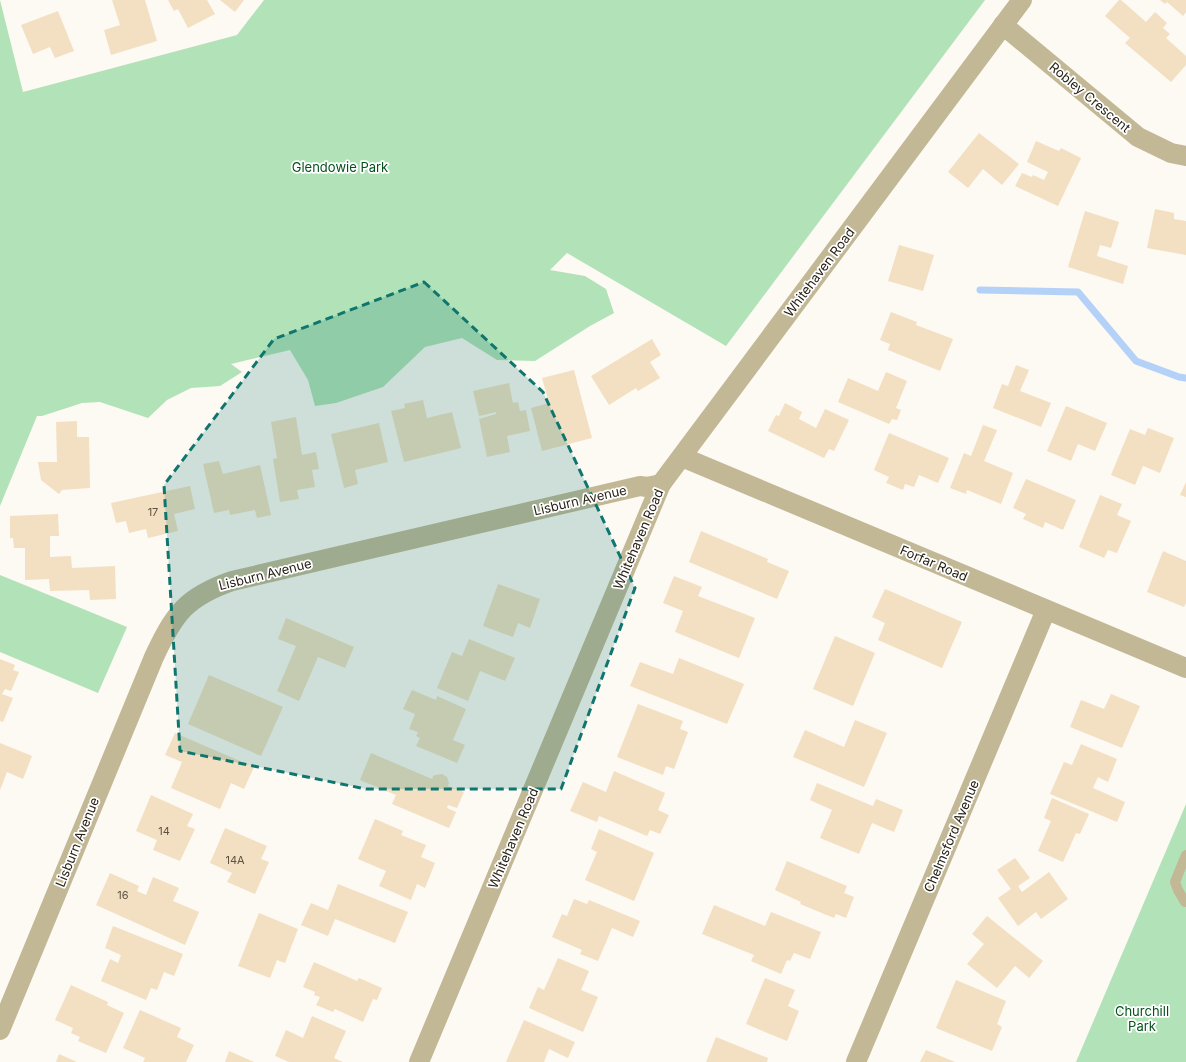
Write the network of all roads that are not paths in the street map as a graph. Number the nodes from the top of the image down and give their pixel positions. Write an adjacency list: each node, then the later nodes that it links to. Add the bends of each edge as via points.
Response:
1 (1022, 0): 2 (street, Whitehaven Road)
2 (1003, 25): 3 (street, Robley Crescent, via 1138,137 1171,153); 4 (street, Whitehaven Road)
3 (1186, 156)
4 (682, 457): 5 (street, Whitehaven Road); 6 (street, Forfar Road)
5 (661, 484): 10 (street, Lisburn Avenue, via 640,486 232,581 194,598 178,613 165,632); 11 (street, Whitehaven Road)
6 (1046, 610): 7 (street, Forfar Road); 12 (street, Chelmsford Avenue)
7 (1186, 668)
8 (1186, 855): 9 (lane, via 1175,882)
9 (1185, 902)
10 (0, 1030)
11 (419, 1062)
12 (856, 1062)

